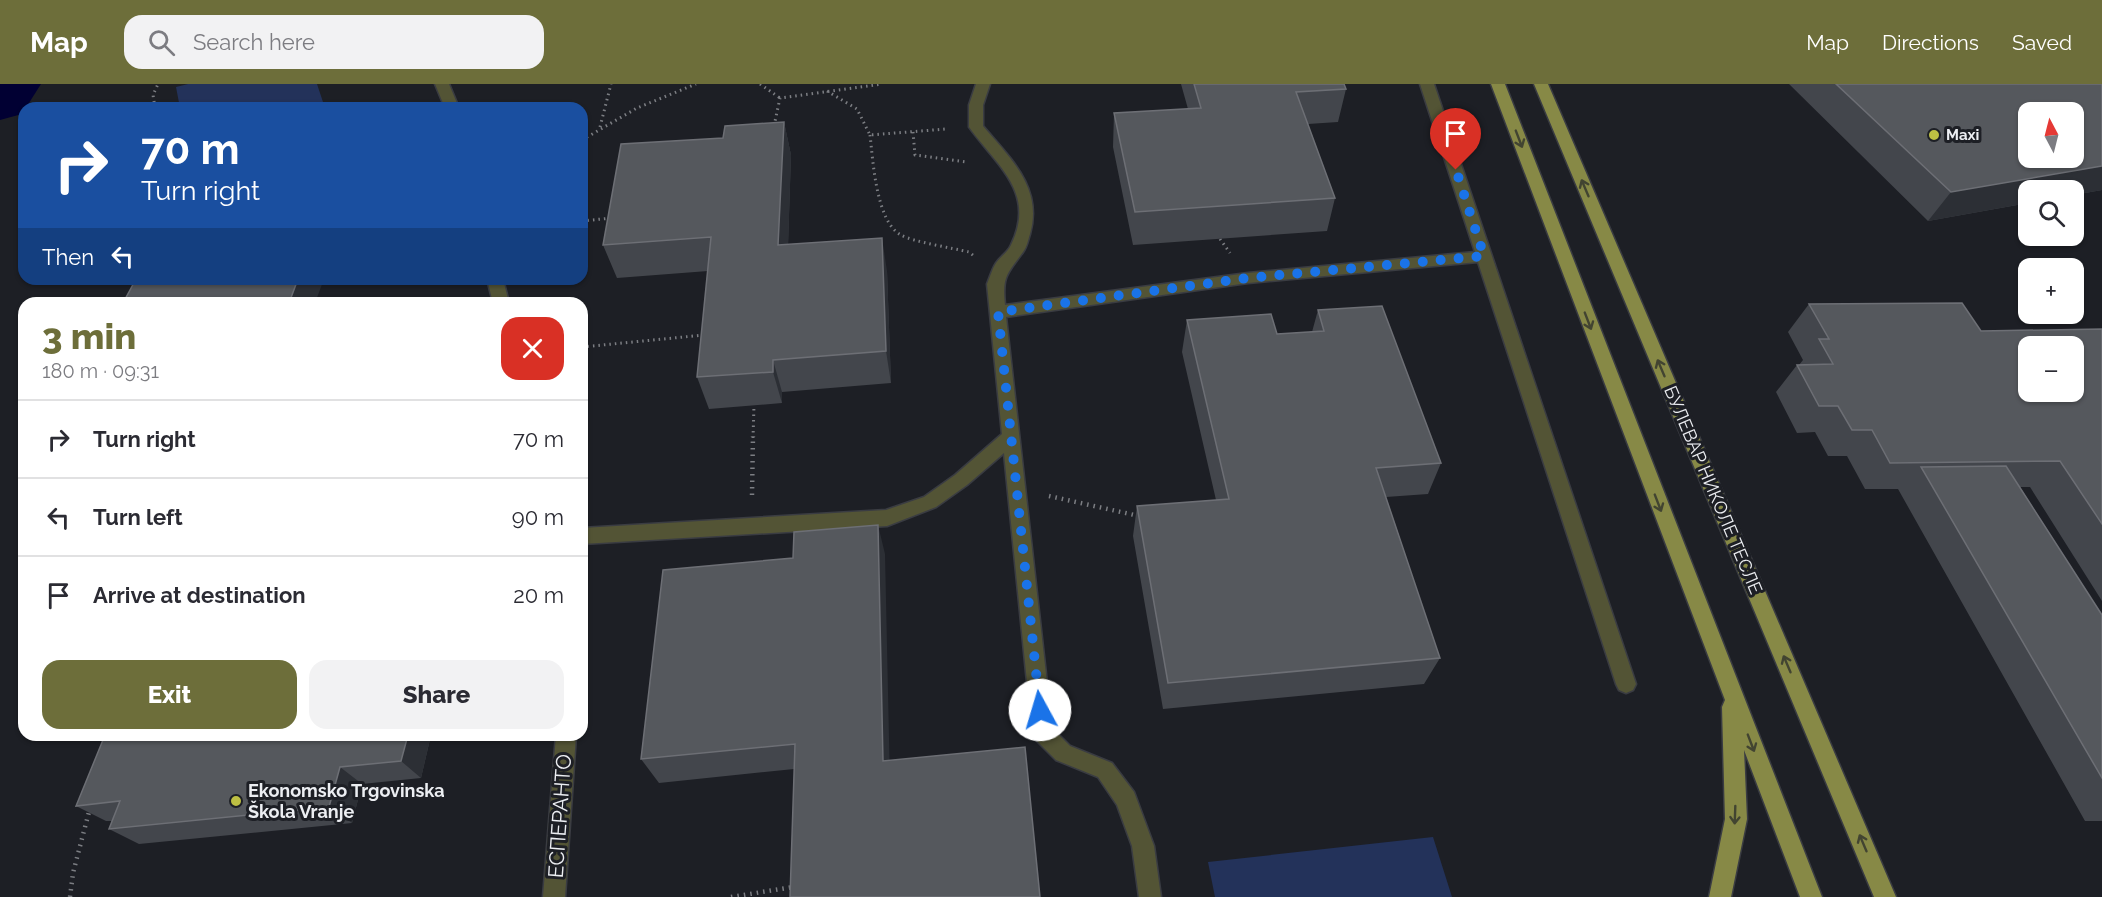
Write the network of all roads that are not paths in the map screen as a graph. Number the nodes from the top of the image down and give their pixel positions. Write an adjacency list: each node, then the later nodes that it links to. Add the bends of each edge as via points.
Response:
1 (442, 84): 6 (street)
2 (983, 84): 8 (street, via 976,105 976,127 1008,164 1024,191 1026,221 1018,249 1002,266 995,284)
3 (1427, 84): 7 (street)
4 (1498, 84): 12 (main road, one-way to 12)
5 (1541, 84): 18 (main road, БУЛЕВАР НИКОЛЕ ТЕСЛЕ, one-way to 5)
6 (450, 102)
7 (1484, 256): 8 (street, via 1248,278); 11 (street)
8 (998, 312): 9 (street)
9 (1011, 436): 10 (street, via 930,502 887,518); 15 (street, via 1042,732 1063,753 1105,770 1126,800 1143,846)
10 (588, 536)
11 (1626, 684)
12 (1732, 693): 16 (main road, one-way to 16, via 1736,819); 17 (main road, one-way to 17)
13 (566, 741): 14 (street, ЕСПЕРАНТО)
14 (554, 897)
15 (1150, 897)
16 (1720, 897)
17 (1811, 897)
18 (1885, 897)

